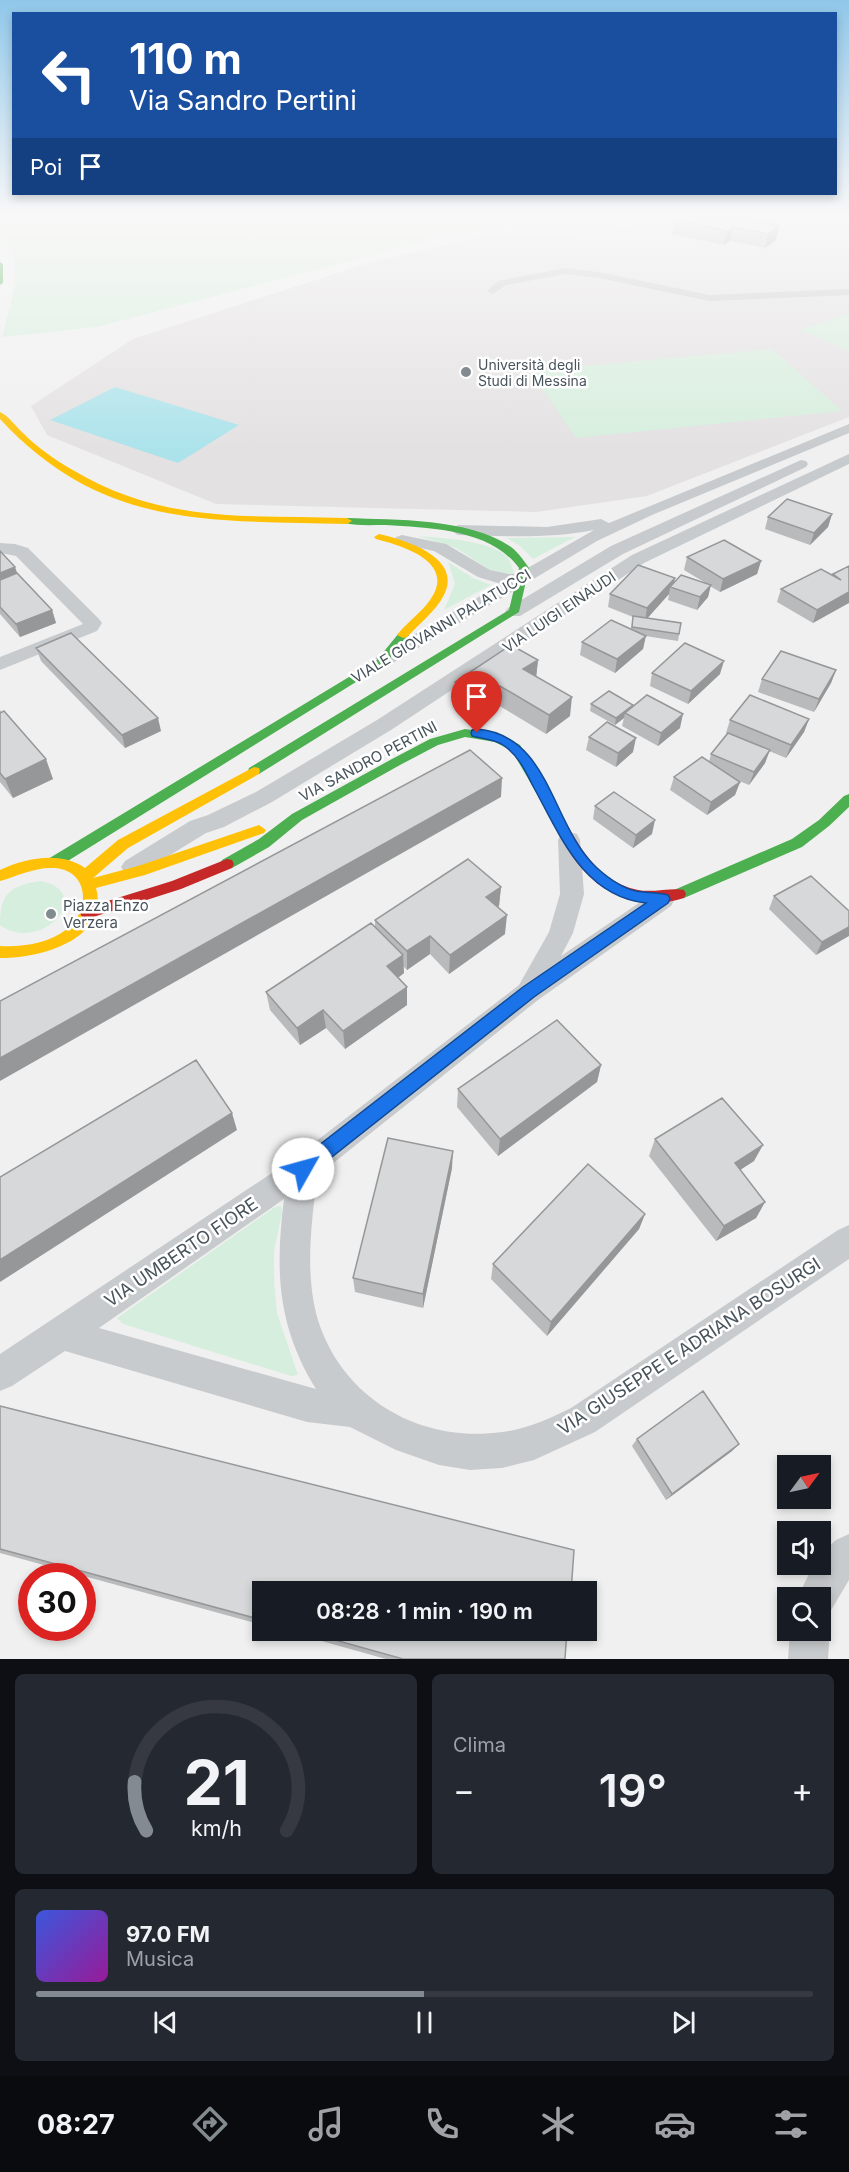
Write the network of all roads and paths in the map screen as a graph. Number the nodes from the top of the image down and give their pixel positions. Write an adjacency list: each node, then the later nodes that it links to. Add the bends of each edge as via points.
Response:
1 (693, 294): 2 (street, via 710,298)
2 (793, 294)
3 (0, 414): 8 (main road, via 42,454 111,491 183,514)
4 (849, 428): 7 (street, VIALE GIOVANNI PALATUCCI)
5 (849, 441): 12 (street, VIALE GIOVANNI PALATUCCI, via 617,550)
6 (849, 458): 19 (street, VIA LUIGI EINAUDI, via 638,560 384,725)
7 (646, 512): 9 (street, via 559,532); 13 (street, VIALE GIOVANNI PALATUCCI, via 591,538)
8 (250, 520): 9 (main road, via 320,520); 10 (main road)
9 (458, 530): 13 (main road, via 495,540 511,549 522,561)
10 (402, 540): 13 (street, via 443,549 496,579); 15 (main road, via 437,566 442,591)
11 (0, 548): 16 (street, via 20,551 93,623)
12 (584, 570): 13 (street); 14 (street, VIALE GIOVANNI PALATUCCI)
13 (523, 578): 14 (main road); 15 (street, VIALE GIOVANNI PALATUCCI)
14 (514, 612): 25 (main road, VIALE GIOVANNI PALATUCCI, via 257,769 123,844)
15 (381, 662): 22 (main road, VIALE GIOVANNI PALATUCCI)
16 (0, 664)
17 (849, 799): 26 (main road, VIA SANDRO PERTINI, via 809,835 783,850)
18 (297, 818): 20 (main road, VIA SANDRO PERTINI, via 434,742 477,733 507,742 523,756); 21 (main road); 27 (main road, via 264,843 221,867 153,894)
19 (216, 821): 21 (street); 24 (street, VIA LUIGI EINAUDI, via 198,827)
20 (569, 839): 26 (main road, VIA SANDRO PERTINI, via 582,861 604,882 633,896); 30 (street, VIA UMBERTO FIORE, via 572,894 561,933)
21 (194, 852): 24 (main road); 27 (street, via 174,876)
22 (53, 863): 23 (main road, via 19,867); 25 (main road, via 76,870)
23 (1, 876)
24 (114, 877): 25 (main road)
25 (86, 881): 28 (main road, via 91,898)
26 (663, 899): 30 (street, VIA UMBERTO FIORE)
27 (122, 900): 28 (main road)
28 (87, 913): 29 (main road, via 68,936 53,945)
29 (7, 955)
30 (529, 992): 31 (street, VIA UMBERTO FIORE)
31 (303, 1169): 33 (street, VIA UMBERTO FIORE); 35 (street, VIA GIUSEPPE E ADRIANA BOSURGI, via 293,1270 297,1302 309,1341 329,1379)
32 (849, 1241): 35 (street, VIA GIUSEPPE E ADRIANA BOSURGI, via 583,1420 544,1440 502,1450 431,1447)
33 (62, 1334): 34 (street, VIA UMBERTO FIORE); 35 (street, VIA GIUSEPPE E ADRIANA BOSURGI, via 307,1405)
34 (0, 1374)
35 (356, 1410)
36 (849, 1553): 37 (street)
37 (822, 1587)
38 (809, 1641): 39 (street)
39 (808, 1659)

